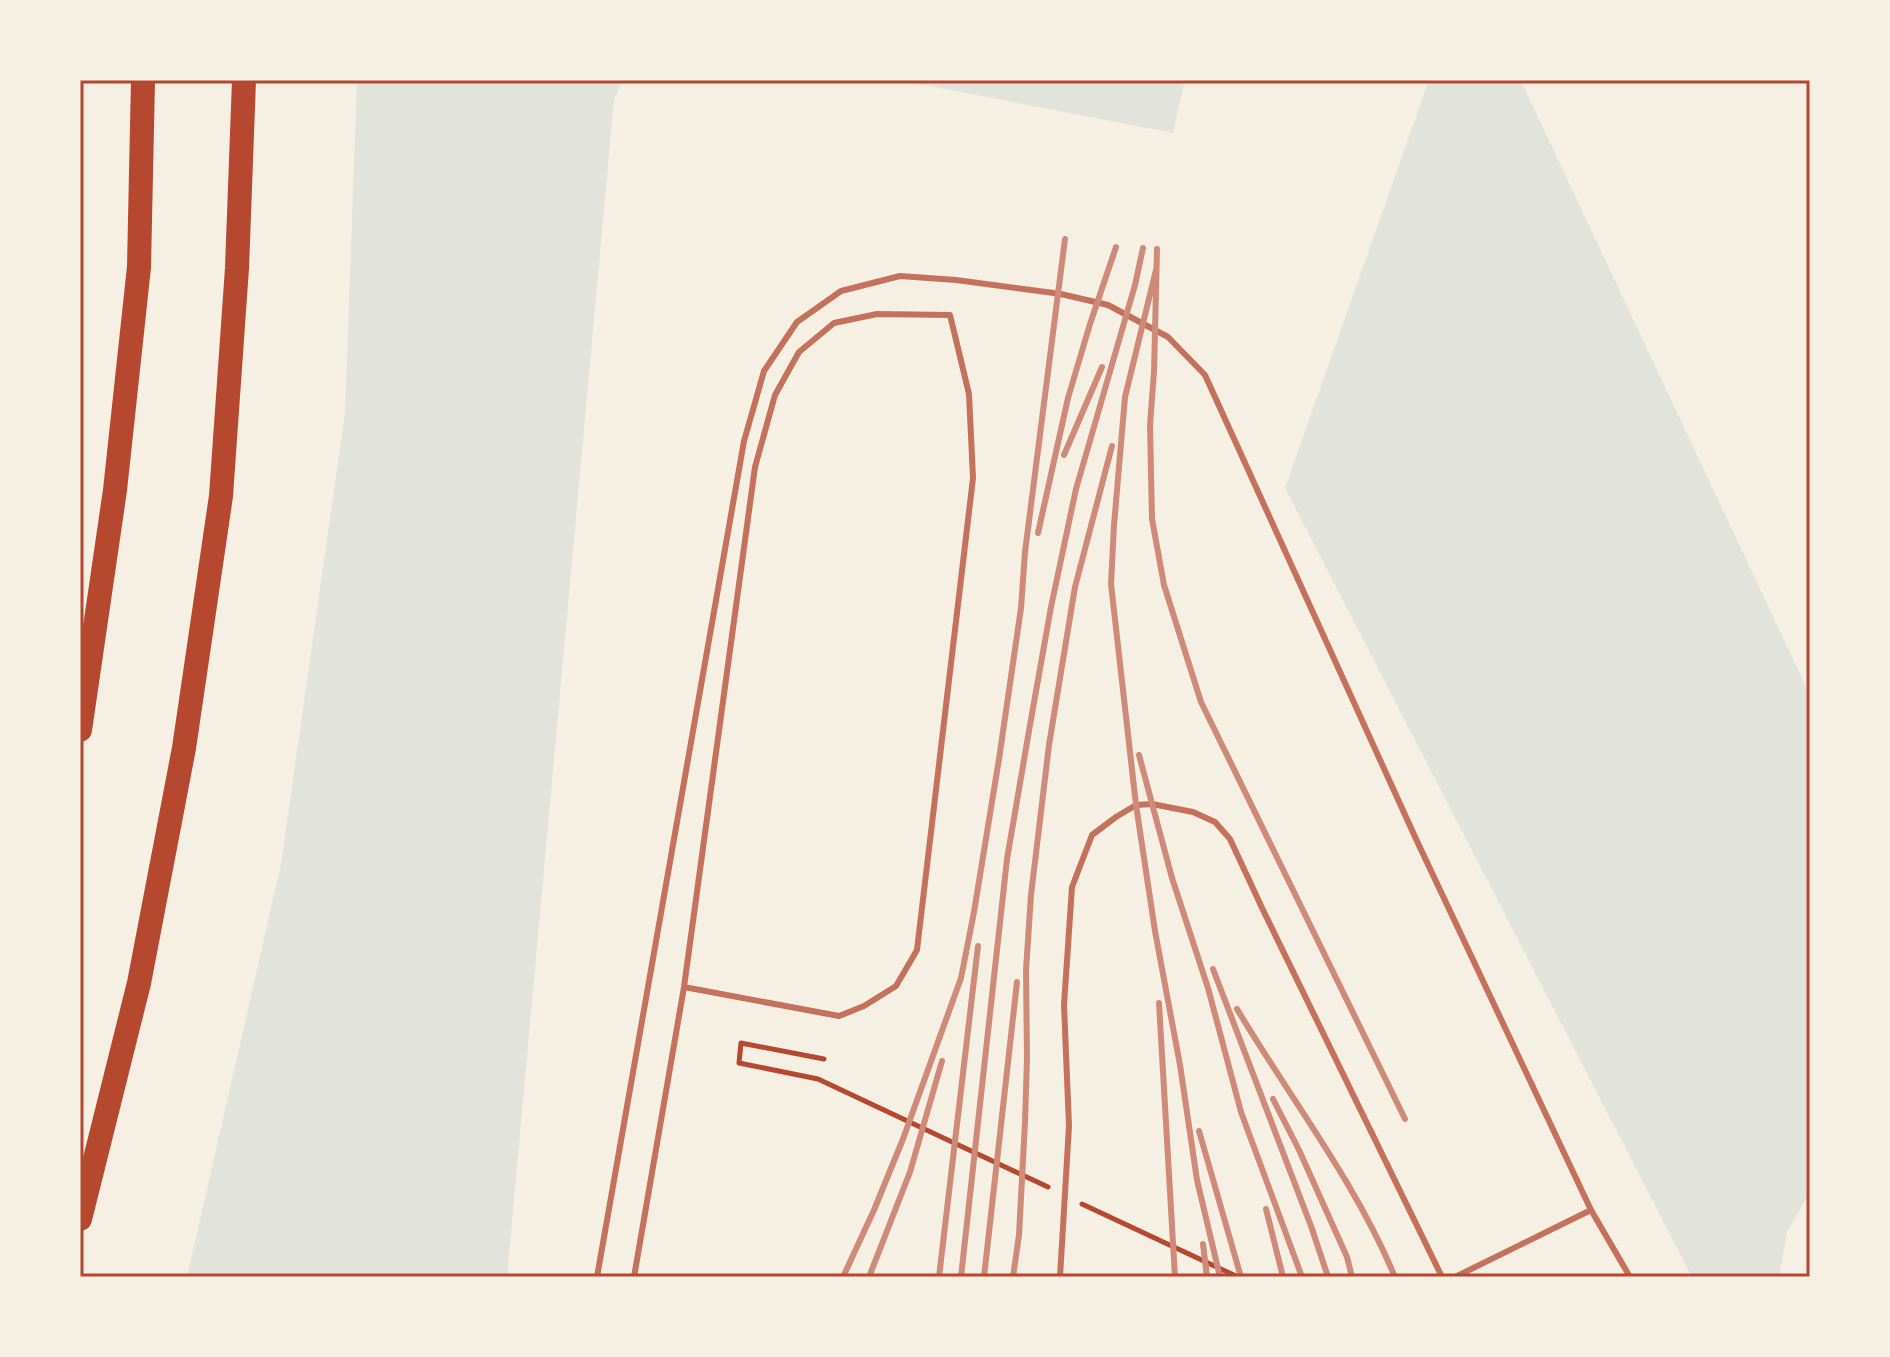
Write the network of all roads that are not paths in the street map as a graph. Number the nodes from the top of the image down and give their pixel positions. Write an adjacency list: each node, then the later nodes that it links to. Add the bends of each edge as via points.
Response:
1 (143, 80): 3 (highway, via 139,267 115,490)
2 (244, 80): 6 (highway, via 221,496 189,716 139,983)
3 (80, 730)
4 (684, 987): 4 (lane, via 839,1016 896,986 917,950 973,478 969,394 950,315 877,314 834,323 799,352 775,395 755,467); 8 (lane)
5 (1591, 1210): 7 (lane, via 1205,375 1168,337 1108,305 1061,294 900,276 841,291 797,322 764,371 744,441); 11 (lane); 12 (lane)
6 (80, 1219)
7 (597, 1277)
8 (634, 1277)
9 (1060, 1277): 10 (lane, via 1069,1126 1064,1005 1072,887 1092,835 1136,805 1152,804 1193,812 1215,822 1230,839)
10 (1442, 1277)
11 (1455, 1277)
12 (1630, 1277)

